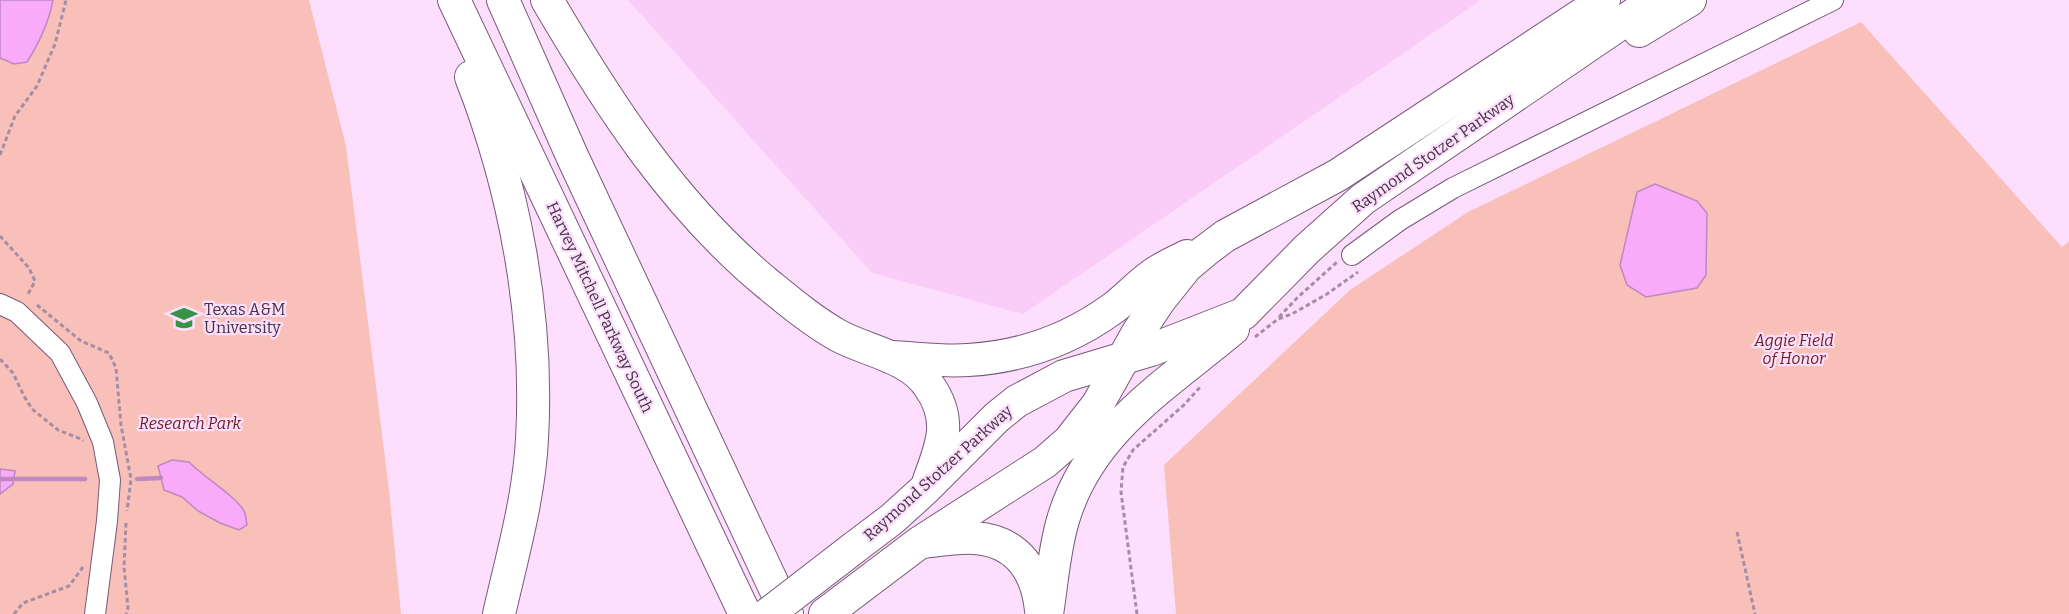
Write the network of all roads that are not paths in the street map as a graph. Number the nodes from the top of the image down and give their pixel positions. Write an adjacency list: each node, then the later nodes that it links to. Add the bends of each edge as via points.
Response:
1 (441, 0): 19 (highway, via 500,160 516,231 529,329 532,440 525,494)
2 (454, 0): 20 (highway, Harvey Mitchell Parkway South)
3 (503, 0): 22 (highway)
4 (547, 0): 14 (highway, via 640,147 728,249 810,317 868,350)
5 (1604, 0): 10 (highway, Raymond Stotzer Parkway, via 1338,176)
6 (1655, 0): 9 (highway, Raymond Stotzer Parkway)
7 (1690, 0): 9 (highway, via 1466,140)
8 (1833, 0): 11 (street, via 1453,188 1400,220)
9 (1437, 148): 13 (highway, Raymond Stotzer Parkway, via 1363,199 1307,249)
10 (1225, 236): 14 (highway, via 1153,274 1112,309 1055,342 1000,357); 15 (highway, Raymond Stotzer Parkway, via 1186,267)
11 (1357, 262)
12 (0, 304): 18 (street, via 17,312 60,352 103,442 110,480)
13 (1248, 327): 15 (highway, Raymond Stotzer Parkway); 25 (highway, via 1233,329 1150,395 1102,444 1084,472 1063,519)
14 (890, 357): 16 (highway, via 928,384 943,417 940,450)
15 (1123, 358): 16 (highway, Raymond Stotzer Parkway, via 1065,376 1017,401); 17 (highway, Raymond Stotzer Parkway, via 1098,404 1069,441 1045,462)
16 (925, 489): 21 (highway, Raymond Stotzer Parkway, bridge)
17 (919, 543): 23 (highway, Raymond Stotzer Parkway); 24 (highway, via 976,538 1009,548 1037,582)
18 (95, 614)
19 (499, 614)
20 (746, 614)
21 (768, 614)
22 (787, 614)
23 (825, 614)
24 (1042, 614)
25 (1047, 614)

